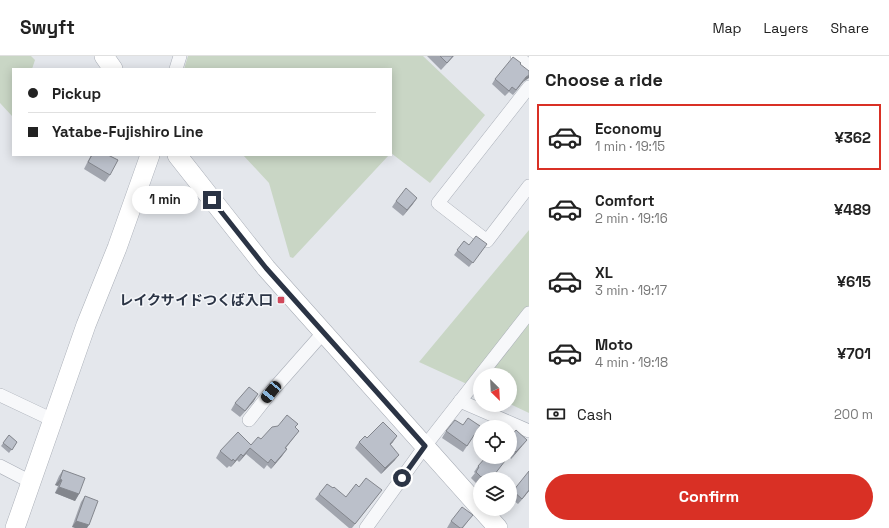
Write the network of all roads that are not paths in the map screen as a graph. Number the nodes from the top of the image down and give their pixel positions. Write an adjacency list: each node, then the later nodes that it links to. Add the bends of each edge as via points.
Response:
1 (104, 56): 5 (main road)
2 (180, 56): 6 (street)
3 (518, 56): 4 (street)
4 (529, 66)
5 (112, 68)
6 (176, 68)
7 (529, 87): 10 (street, via 438,203 486,241)
8 (150, 156): 15 (main road)
9 (178, 156): 12 (main road, via 266,268)
10 (529, 186)
11 (529, 312): 14 (street)
12 (323, 333): 16 (street); 18 (main road)
13 (0, 395): 15 (street)
14 (460, 401): 17 (street); 18 (street)
15 (53, 420): 20 (main road)
16 (249, 420)
17 (529, 431)
18 (425, 446): 21 (main road); 24 (street)
19 (0, 466): 20 (street)
20 (31, 482): 23 (main road)
21 (473, 501)
22 (487, 516): 25 (main road)
23 (15, 528)
24 (366, 528)
25 (498, 528)

